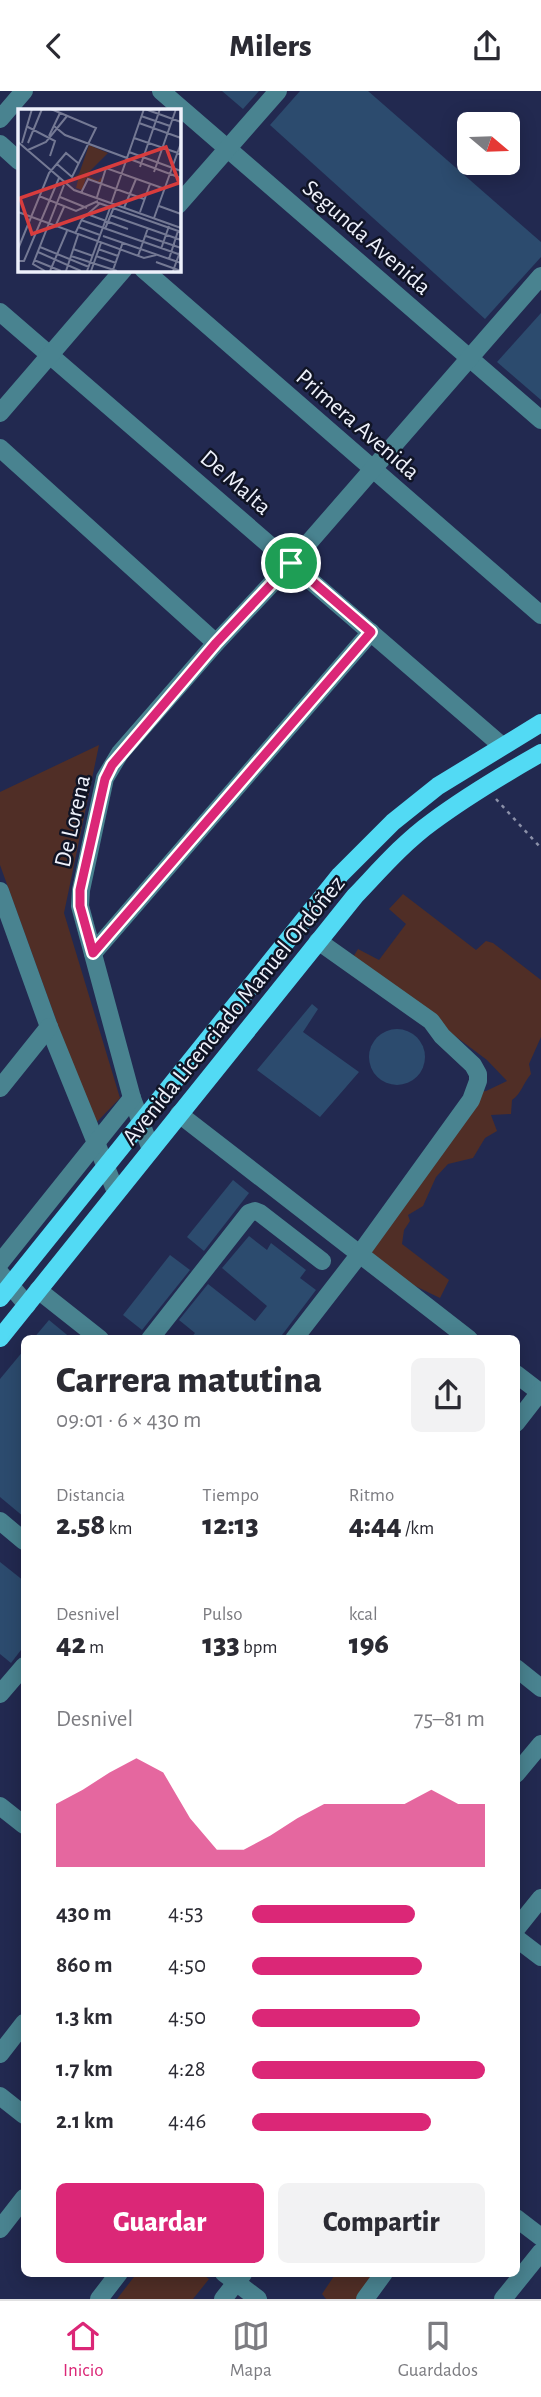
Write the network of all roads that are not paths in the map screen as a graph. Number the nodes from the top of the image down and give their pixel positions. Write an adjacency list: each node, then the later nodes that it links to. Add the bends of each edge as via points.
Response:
1 (24, 91): 4 (street)
2 (161, 91): 6 (street, Segunda Avenida)
3 (278, 91): 6 (street)
4 (0, 119)
5 (0, 144): 7 (street)
6 (227, 149): 8 (street); 14 (street, Segunda Avenida)
7 (18, 160)
8 (180, 203)
9 (122, 271): 13 (street)
10 (145, 271): 18 (street, Primera Avenida)
11 (541, 276): 14 (street, De Lorena)
12 (0, 312): 13 (street, De Malta)
13 (51, 354): 15 (street); 19 (street, De Malta)
14 (470, 358): 16 (street, Segunda Avenida); 18 (street, De Lorena)
15 (0, 413)
16 (541, 420)
17 (0, 448): 22 (street)
18 (373, 468): 19 (street, De Lorena); 20 (street, Primera Avenida)
19 (291, 563): 21 (street, De Malta); 22 (street, De Lorena)
20 (541, 615)
21 (371, 632): 24 (street, De Malta); 29 (street)
22 (216, 643): 29 (street, De Lorena, via 120,753 105,779 80,890)
23 (541, 723): 24 (main road, Avenida Licenciado Manuel Ordóñez)
24 (501, 745): 34 (main road, Avenida Licenciado Manuel Ordóñez, via 393,822 340,875)
25 (541, 753): 28 (main road, Avenida Licenciado Manuel Ordóñez, via 430,823 355,896)
26 (0, 891): 27 (street)
27 (4, 916): 30 (street)
28 (318, 941): 33 (main road, Avenida Licenciado Manuel Ordóñez); 39 (street, via 431,1021 478,1073 471,1100)
29 (93, 953): 32 (street, De Lorena)
30 (49, 1027): 31 (street); 35 (street)
31 (0, 1089)
32 (132, 1098): 34 (street, De Lorena); 35 (street)
33 (179, 1114): 36 (main road, Avenida Licenciado Manuel Ordóñez); 39 (street)
34 (140, 1121): 36 (street, De Lorena); 37 (main road, Avenida Licenciado Manuel Ordóñez)
35 (95, 1142): 37 (street); 41 (street)
36 (151, 1150): 38 (main road, Avenida Licenciado Manuel Ordóñez)
37 (106, 1166): 38 (street); 42 (main road, Avenida Licenciado Manuel Ordóñez)
38 (116, 1192): 43 (main road, Avenida Licenciado Manuel Ordóñez)
39 (359, 1255): 47 (street); 48 (street)
40 (323, 1261): 46 (street, via 260,1213 249,1213)
41 (0, 1263)
42 (3, 1286): 43 (street)
43 (32, 1298): 44 (main road, Avenida Licenciado Manuel Ordóñez); 45 (street)
44 (1, 1333)
45 (93, 1335)
46 (160, 1335)
47 (297, 1335)
48 (464, 1335)
49 (520, 1377): 50 (street)
50 (541, 1393): 51 (street)
51 (520, 1418)
52 (0, 1521): 53 (street)
53 (21, 1538)
54 (21, 1670): 57 (street)
55 (520, 1671): 56 (street)
56 (541, 1688)
57 (0, 1694)
58 (541, 1744): 59 (street)
59 (520, 1769)
60 (0, 1806): 61 (street)
61 (21, 1823)
62 (541, 1898): 63 (street)
63 (520, 1924)
64 (520, 1941): 65 (street)
65 (541, 1957)
66 (21, 2027): 67 (street)
67 (0, 2054)
68 (0, 2096): 69 (street)
69 (21, 2113)
70 (21, 2202): 72 (street)
71 (520, 2221): 73 (street)
72 (0, 2229)
73 (541, 2237)
74 (541, 2252): 83 (street)
75 (116, 2277): 79 (street)
76 (234, 2277): 80 (street)
77 (236, 2277): 81 (street)
78 (381, 2277): 82 (street)
79 (99, 2299)
80 (223, 2299)
81 (258, 2299)
82 (365, 2299)
83 (503, 2299)

